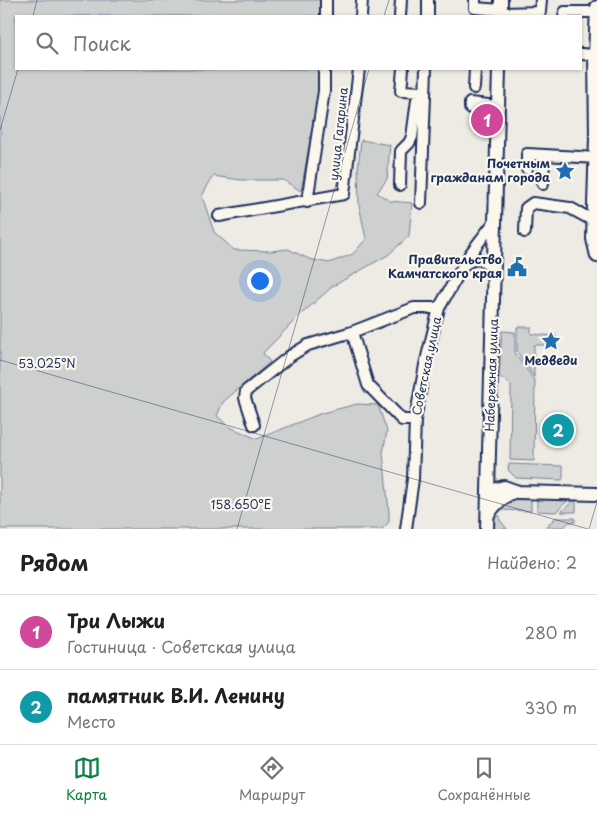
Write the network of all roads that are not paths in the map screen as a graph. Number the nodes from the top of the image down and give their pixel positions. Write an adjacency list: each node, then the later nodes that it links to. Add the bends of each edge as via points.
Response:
1 (326, 0): 11 (street)
2 (362, 0): 12 (street)
3 (401, 0): 13 (street)
4 (428, 0): 14 (street)
5 (541, 0): 10 (street, via 540,12)
6 (597, 7): 9 (main road)
7 (477, 8): 8 (street)
8 (501, 10): 10 (street)
9 (597, 12): 15 (street, via 564,12); 17 (main road)
10 (530, 14)
11 (326, 15)
12 (361, 15)
13 (400, 15)
14 (428, 15)
15 (564, 15)
16 (582, 54): 17 (street)
17 (595, 55): 26 (main road)
18 (324, 70): 34 (street, via 324,91)
19 (359, 70): 34 (street, улица Гагарина, via 344,194)
20 (403, 70): 25 (street, via 401,91)
21 (426, 70): 25 (street)
22 (475, 70): 24 (street)
23 (499, 70): 27 (main road)
24 (474, 88)
25 (425, 92): 33 (street, via 417,100 412,137 401,151); 35 (street)
26 (596, 94): 30 (main road)
27 (498, 106): 28 (street, via 470,103); 37 (main road)
28 (470, 108)
29 (544, 155): 30 (street); 31 (street, via 527,154); 32 (street)
30 (596, 158): 38 (main road)
31 (527, 169)
32 (543, 184)
33 (400, 185)
34 (307, 202): 36 (street, улица Гагарина)
35 (421, 203)
36 (219, 216)
37 (495, 221): 41 (street, Советская улица); 42 (main road, Набережная улица)
38 (594, 221): 39 (street, via 570,208 533,203 526,208); 40 (main road, via 593,239)
39 (525, 232)
40 (597, 256)
41 (464, 266): 42 (street, via 477,259 487,263); 43 (street, Советская улица)
42 (494, 273): 47 (main road, Набережная улица)
43 (439, 308): 44 (street, via 414,308); 45 (street, Советская улица)
44 (352, 332): 45 (street, via 368,385 402,420); 46 (street, via 308,345 252,385 245,396)
45 (415, 420): 52 (street, Советская улица, via 413,479)
46 (254, 425)
47 (490, 462): 48 (main road, via 502,480); 50 (main road, Набережная улица)
48 (516, 492): 49 (main road); 50 (main road, via 498,488); 51 (main road, via 506,495)
49 (597, 494)
50 (488, 501): 51 (main road, Набережная улица)
51 (488, 515): 53 (main road, Набережная улица)
52 (406, 529)
53 (487, 529)

